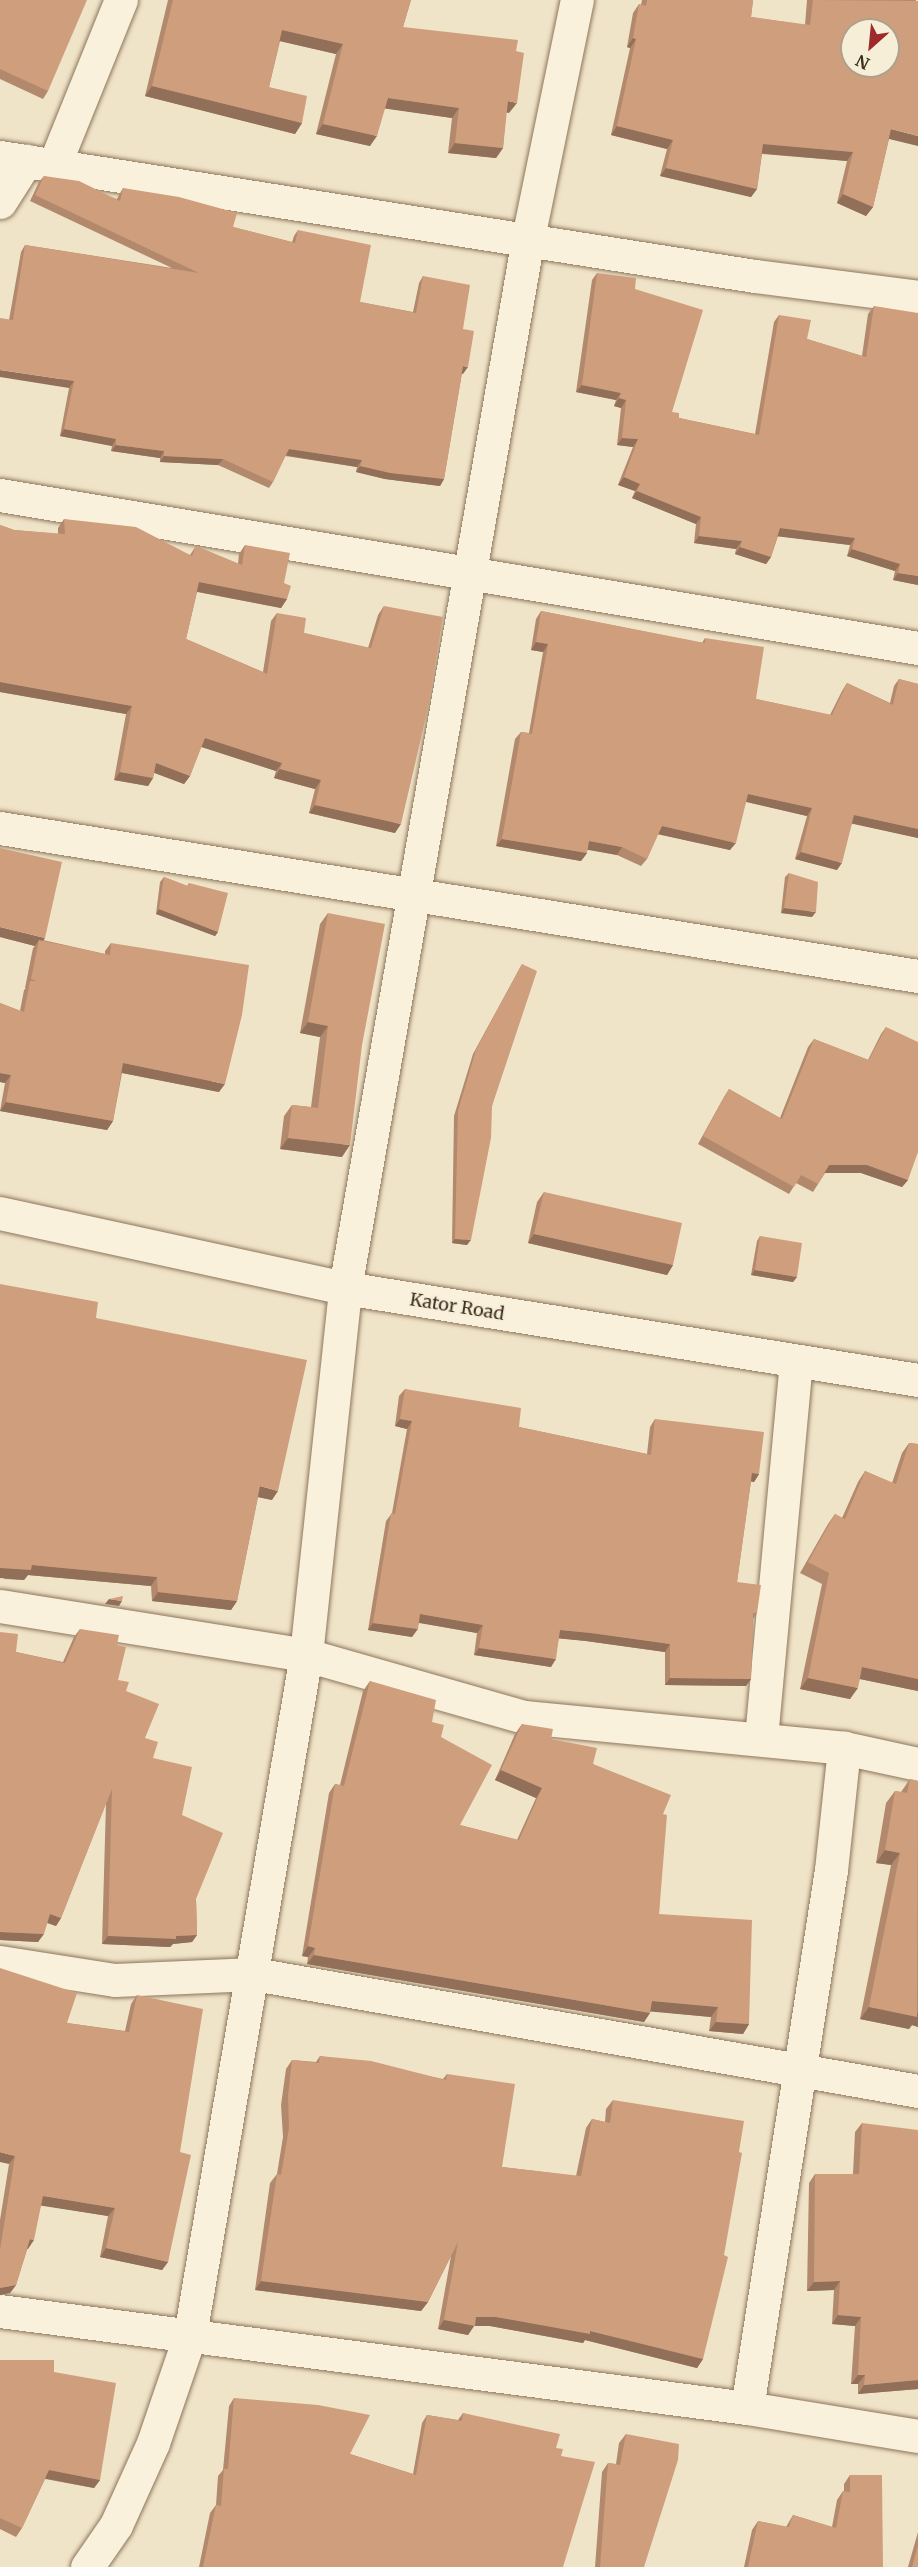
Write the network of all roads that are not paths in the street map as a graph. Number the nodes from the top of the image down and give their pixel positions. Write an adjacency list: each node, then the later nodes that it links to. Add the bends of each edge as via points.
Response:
1 (121, 0): 3 (street)
2 (577, 0): 5 (street)
3 (27, 160): 4 (street); 5 (street)
4 (0, 202)
5 (528, 238): 6 (street, via 755,276); 8 (street)
6 (918, 297)
7 (0, 495): 8 (street)
8 (470, 575): 9 (street); 11 (street)
9 (918, 648)
10 (0, 828): 11 (street)
11 (412, 893): 12 (street); 14 (street)
12 (918, 976)
13 (0, 1213): 14 (street, Kator Road)
14 (345, 1288): 15 (street, Kator Road); 18 (street)
15 (795, 1362): 16 (street, Kator Road); 19 (street)
16 (918, 1380)
17 (0, 1606): 18 (street)
18 (306, 1654): 19 (street, via 524,1717); 23 (street)
19 (760, 1738): 20 (street)
20 (844, 1748): 21 (street); 24 (street, via 831,1870)
21 (918, 1764)
22 (0, 1962): 23 (street, via 115,1980)
23 (254, 1974): 24 (street); 27 (street)
24 (800, 2068): 25 (street); 28 (street)
25 (918, 2091)
26 (0, 2311): 27 (street)
27 (190, 2335): 28 (street); 30 (street, via 153,2443 116,2525)
28 (747, 2408): 29 (street)
29 (918, 2436)
30 (87, 2567)

